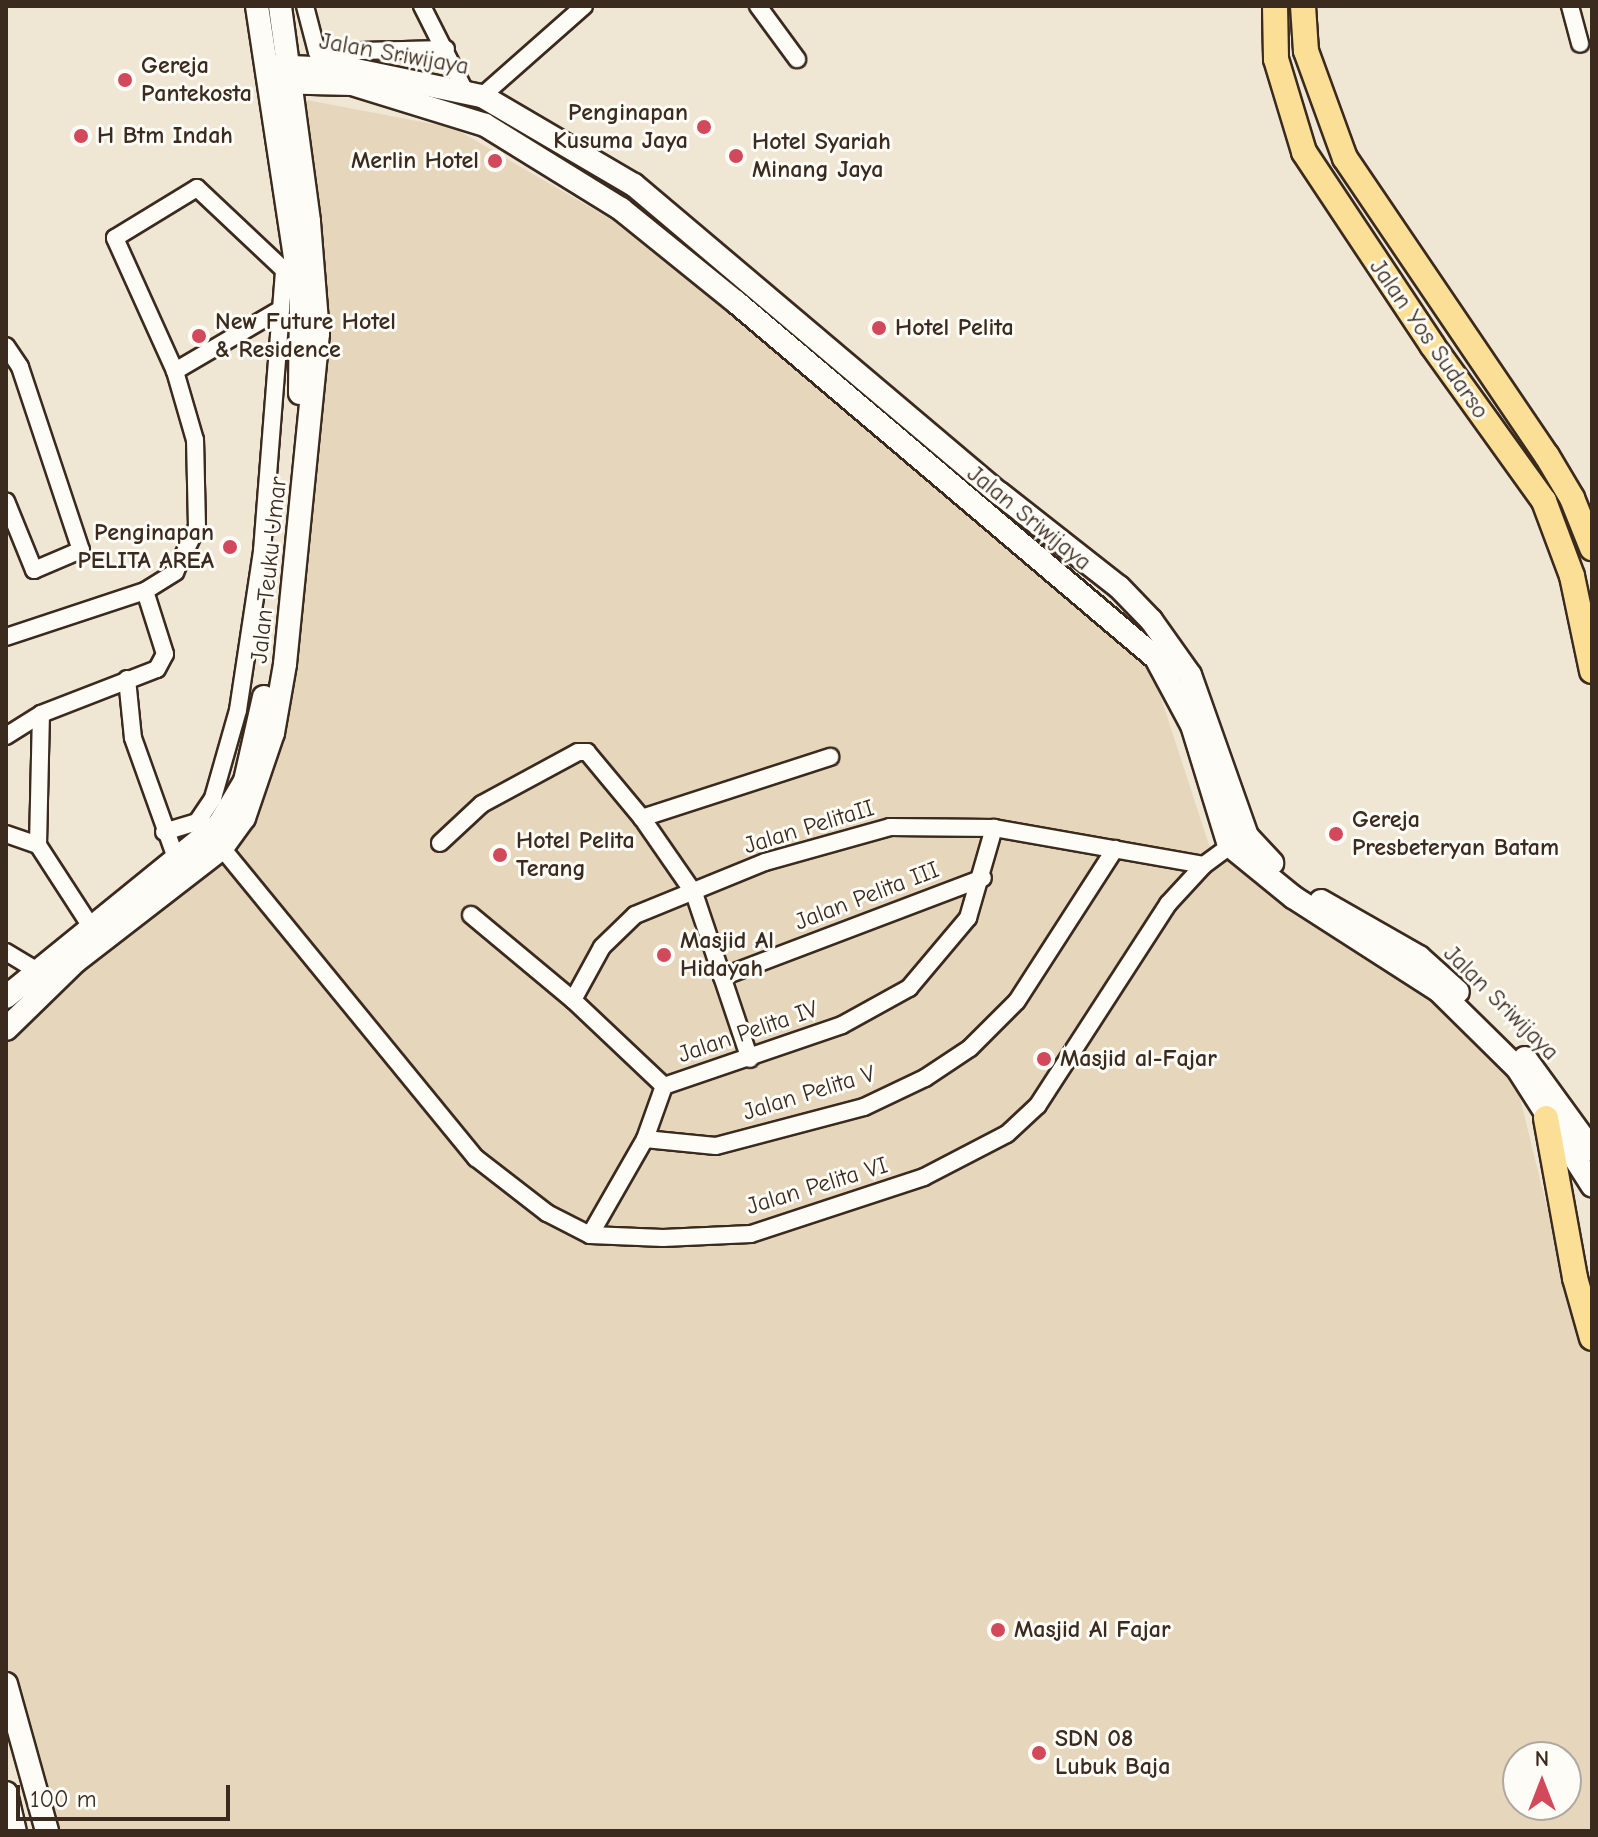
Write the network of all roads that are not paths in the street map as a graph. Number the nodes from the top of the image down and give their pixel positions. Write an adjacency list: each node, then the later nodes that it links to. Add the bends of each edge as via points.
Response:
1 (257, 6): 13 (main road, Jalan Teuku Umar)
2 (280, 6): 13 (main road, Jalan Teuku Umar)
3 (305, 6): 11 (street, via 317,52)
4 (422, 6): 11 (street)
5 (584, 6): 14 (street)
6 (758, 6): 12 (street)
7 (1275, 6): 27 (main road, Jalan Yos Sudarso, via 1276,59 1304,152 1544,501 1572,576)
8 (1303, 6): 24 (main road, Jalan Yos Sudarso, via 1306,51 1345,158 1547,456 1572,498)
9 (1570, 6): 10 (street)
10 (1580, 44)
11 (446, 49): 14 (street)
12 (797, 59)
13 (279, 73): 14 (main road, Jalan Sriwijaya, via 356,70); 16 (main road, Jalan Sriwijaya, via 352,84 485,125 621,209); 17 (main road, Jalan Teuku Umar); 39 (main road, Jalan Teuku Umar, via 315,292 313,408 273,733 244,818)
14 (473, 94): 15 (main road, Jalan Sriwijaya, via 634,185)
15 (683, 228): 16 (main road); 21 (main road, Jalan Sriwijaya)
16 (667, 246): 22 (main road, Jalan Sriwijaya)
17 (290, 272): 18 (street); 20 (street, via 197,188 115,238); 41 (main road, Jalan Teuku Umar, via 301,297 300,404 270,667 245,781 220,823)
18 (281, 309): 20 (street); 34 (street, via 262,551 226,761 197,822)
19 (6, 346): 23 (street, via 20,367 81,550 34,570)
20 (175, 371): 25 (street, via 195,440 197,527 175,572)
21 (932, 435): 22 (main road); 36 (main road, Jalan Sriwijaya, via 1119,587 1170,642 1190,675)
22 (914, 457): 36 (main road, Jalan Sriwijaya, via 1156,658 1192,725)
23 (6, 501)
24 (1592, 548)
25 (145, 591): 26 (street); 28 (street, via 165,654 157,669)
26 (6, 637)
27 (1592, 671)
28 (127, 679): 29 (street); 34 (street, via 133,738)
29 (41, 714): 30 (street); 38 (street)
30 (6, 736)
31 (830, 757): 32 (street)
32 (642, 818): 37 (street, via 591,756 578,752 482,804); 44 (street)
33 (994, 828): 40 (street, Jalan PelitaII); 43 (street, Jalan Pelita IV); 44 (street, Jalan PelitaII, via 890,827 765,862)
34 (164, 832): 41 (street)
35 (6, 834): 38 (street)
36 (1238, 840): 42 (street, Jalan Pelita VI); 55 (main road, Jalan Sriwijaya, via 1293,897 1438,990 1518,1069); 57 (main road, Jalan Sriwijaya, via 1303,891 1435,968 1522,1054)
37 (440, 843)
38 (38, 845): 46 (street)
39 (222, 848): 52 (main road, Jalan Teuku Umar, via 76,961); 59 (street, Jalan Pelita VI, via 476,1158 547,1213)
40 (1115, 849): 42 (street, Jalan PelitaII); 56 (street, Jalan Pelita V, via 1017,1001 970,1048 925,1078 864,1107 716,1146)
41 (177, 861): 46 (main road, Jalan Teuku Umar)
42 (1204, 865): 59 (street, Jalan Pelita VI, via 1168,904 1038,1105 1007,1134 924,1177 751,1234)
43 (983, 878): 49 (street, Jalan Pelita III); 53 (street, Jalan Pelita IV, via 968,918 909,988 842,1025)
44 (694, 893): 49 (street); 51 (street, Jalan PelitaII, via 635,915 615,932)
45 (471, 915): 51 (street, Jalan Pelita IV)
46 (92, 928): 48 (main road, Jalan Teuku Umar)
47 (6, 952): 48 (street)
48 (36, 970): 50 (main road, Jalan Teuku Umar)
49 (722, 977): 53 (street)
50 (6, 997)
51 (573, 1000): 54 (street, Jalan Pelita IV)
52 (6, 1029)
53 (750, 1059): 54 (street, Jalan Pelita IV)
54 (664, 1086): 56 (street)
55 (1546, 1118): 58 (main road, Jalan Sriwijaya); 60 (main road, via 1575,1278)
56 (645, 1139): 59 (street)
57 (1592, 1150)
58 (1592, 1185)
59 (590, 1235)
60 (1592, 1338)
61 (6, 1684): 62 (main road)
62 (47, 1831)

